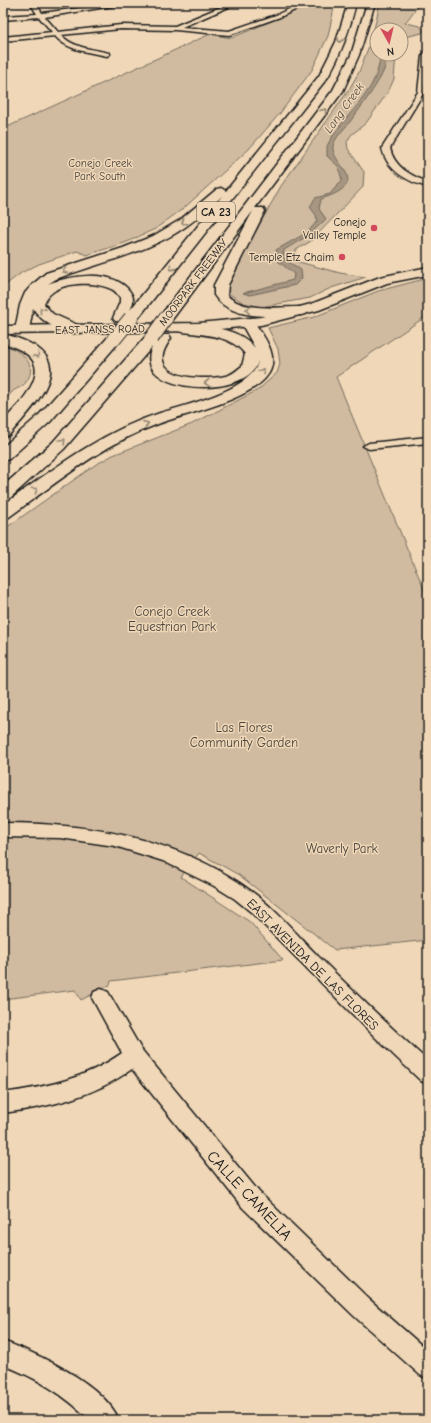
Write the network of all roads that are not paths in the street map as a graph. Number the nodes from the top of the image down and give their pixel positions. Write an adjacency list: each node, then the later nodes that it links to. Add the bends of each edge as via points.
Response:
1 (33, 3): 7 (street)
2 (128, 3): 7 (street)
3 (235, 3): 9 (street)
4 (308, 3): 9 (street, via 238,31 220,34)
5 (352, 3): 16 (highway, MOORPARK FREEWAY / CA 23, one-way to 16, via 332,61)
6 (371, 3): 17 (highway, CA 23, one-way to 6, via 338,91 348,72)
7 (41, 16): 8 (street); 10 (street)
8 (3, 18)
9 (175, 28): 10 (street, via 121,27)
10 (57, 33): 11 (street); 13 (street, via 69,45)
11 (3, 39)
12 (428, 51): 14 (street, via 425,56)
13 (107, 54)
14 (426, 67): 15 (street)
15 (424, 92): 18 (street, via 386,146 386,151 398,169)
16 (302, 107): 21 (highway, MOORPARK FREEWAY / CA 23, one-way to 21); 26 (highway, one-way to 26, via 246,168 181,225 136,248 51,276 38,286 26,302)
17 (300, 142): 20 (highway, one-way to 17, via 246,310 226,302 219,289); 22 (highway, MOORPARK FREEWAY / CA 23, via 238,223)
18 (428, 185)
19 (428, 271): 20 (main road, EAST JANSS ROAD, via 373,284)
20 (301, 312): 23 (main road, EAST JANSS ROAD)
21 (126, 318): 24 (highway, one-way to 21, via 45,315 37,304 39,296 50,287 91,280 110,283 128,296); 32 (highway, MOORPARK FREEWAY, via 44,419)
22 (175, 321): 23 (main road, EAST JANSS ROAD); 24 (main road, EAST JANSS ROAD); 28 (highway, MOORPARK FREEWAY, bridge); 28 (highway, one-way to 28, via 239,340 252,354 249,368 219,382 195,383 174,378 158,368)
23 (248, 323): 34 (highway, one-way to 23, via 81,458 118,436 239,390 256,380 262,373 266,360)
24 (75, 329): 26 (main road, EAST JANSS ROAD)
25 (3, 330): 26 (main road, EAST JANSS ROAD)
26 (22, 330)
27 (3, 338): 29 (highway, one-way to 29, via 24,345 36,353 44,368 38,389)
28 (157, 338): 33 (highway, MOORPARK FREEWAY, one-way to 28, via 58,446)
29 (3, 432)
30 (428, 440): 31 (street)
31 (369, 446)
32 (3, 456)
33 (3, 495)
34 (3, 513)
35 (3, 830): 38 (street, EAST AVENIDA DE LAS FLORES, via 89,833 148,848 205,872 247,898 268,917 372,1022)
36 (101, 998): 37 (street, CALLE CAMELIA)
37 (134, 1056): 39 (street, via 104,1076 80,1087 45,1097); 41 (street, CALLE CAMELIA, via 251,1200 362,1308)
38 (428, 1074)
39 (3, 1103)
40 (3, 1353): 42 (street, via 59,1380 79,1393)
41 (428, 1367)
42 (107, 1420)

